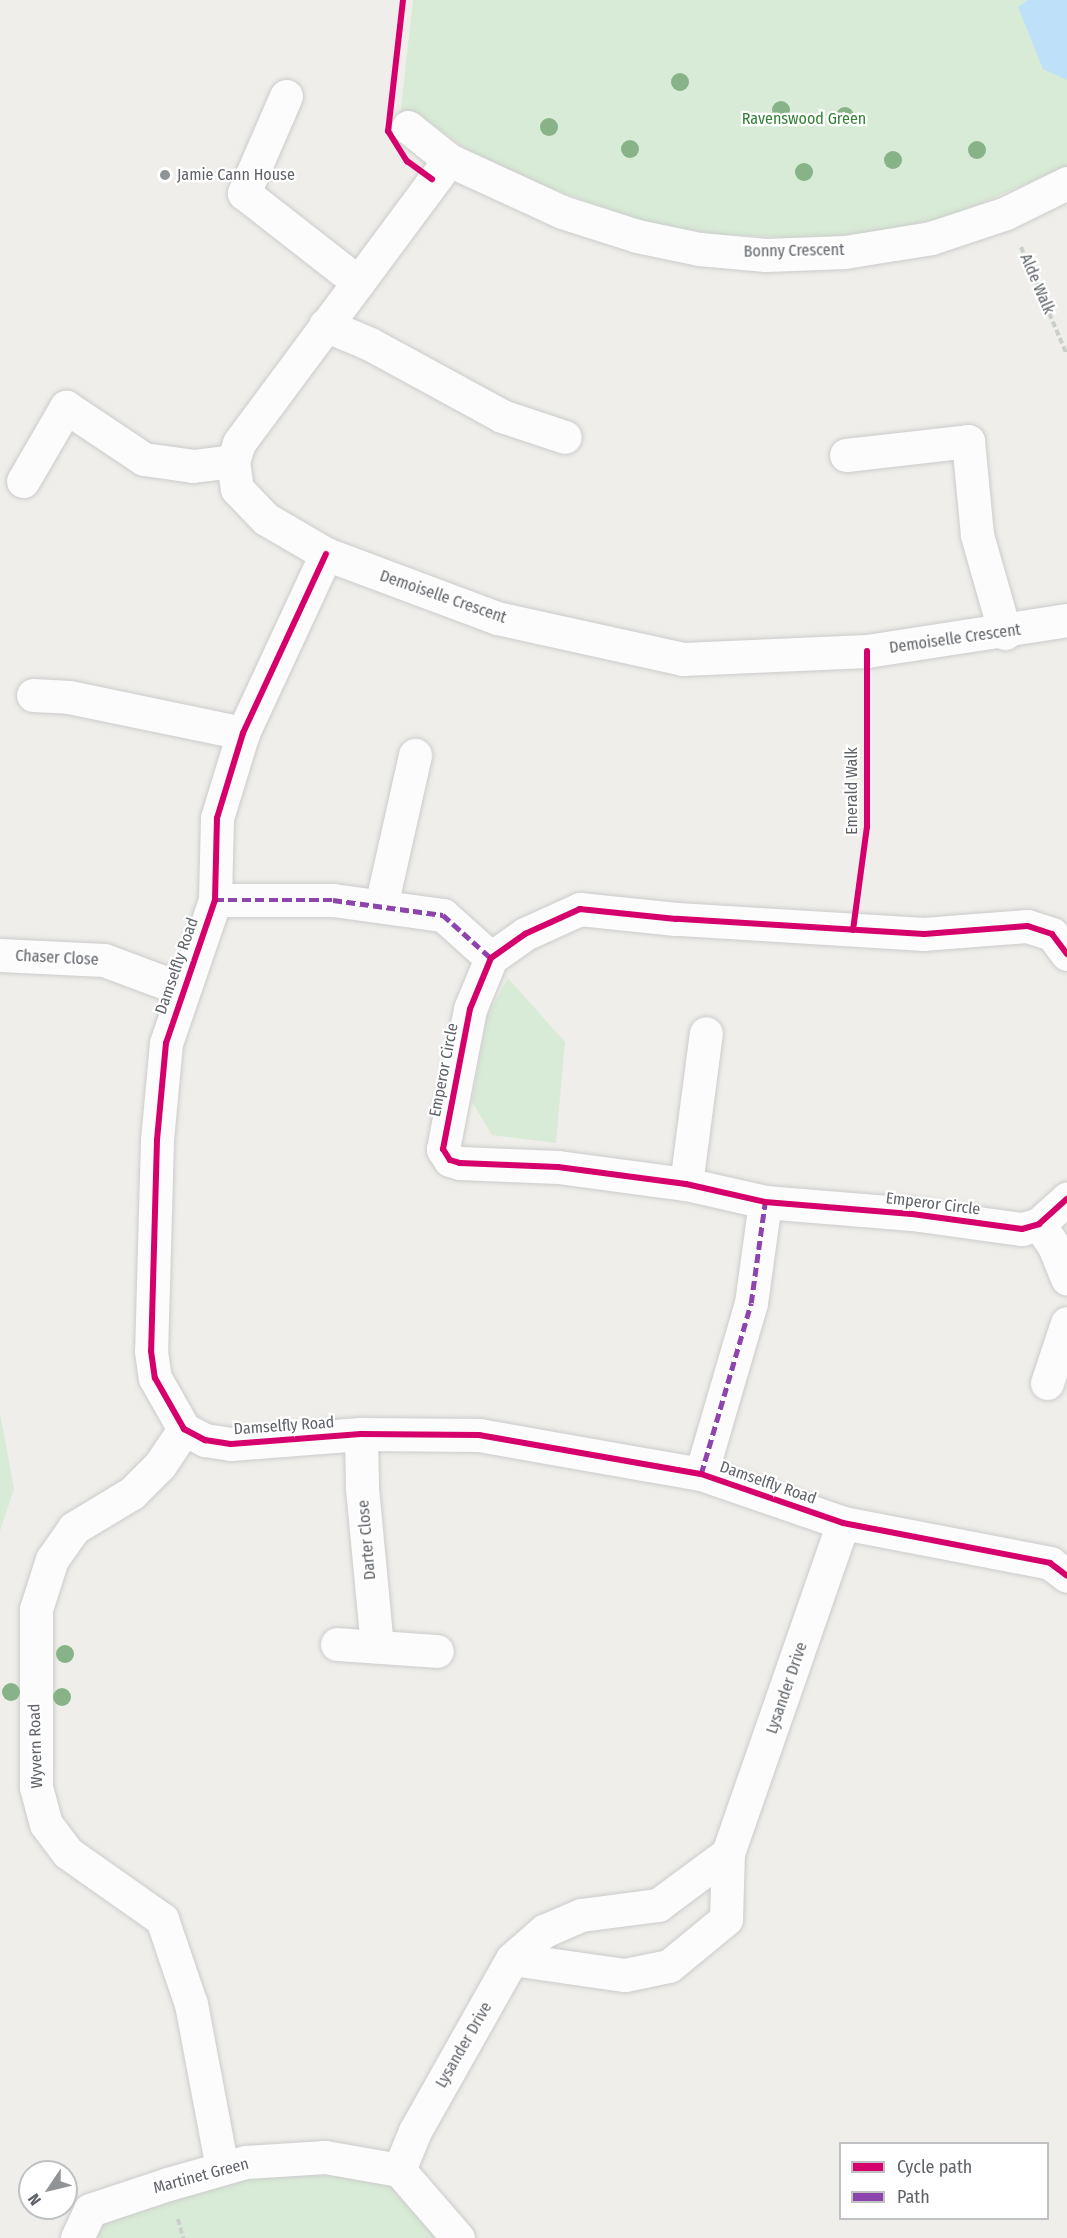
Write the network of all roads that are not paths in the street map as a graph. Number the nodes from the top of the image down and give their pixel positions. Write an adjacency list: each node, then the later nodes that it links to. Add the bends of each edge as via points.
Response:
1 (286, 96): 5 (street, via 244,193)
2 (408, 127): 3 (street, Bonny Crescent)
3 (449, 160): 4 (street, Bonny Crescent, via 562,212 637,236 699,249 766,255 845,252 931,238 1006,213); 5 (street)
4 (1067, 183)
5 (358, 282): 6 (street)
6 (325, 325): 7 (street, via 370,344 502,416); 9 (street, via 239,443)
7 (565, 437)
8 (846, 455): 13 (street, via 968,441 977,535)
9 (233, 461): 10 (street, via 193,466 144,459 66,407); 11 (street, Demoiselle Crescent, via 237,489 266,519)
10 (22, 481)
11 (326, 554): 13 (street, Demoiselle Crescent, via 498,618 683,659 867,651); 15 (street, Damselfly Road)
12 (1067, 620): 13 (street, Demoiselle Crescent)
13 (1005, 633)
14 (33, 695): 15 (street, via 69,698)
15 (243, 733): 17 (street, Damselfly Road, via 217,818)
16 (415, 755): 18 (street)
17 (215, 900): 18 (street, via 333,900); 22 (street, Damselfly Road)
18 (381, 906): 21 (street, via 443,915)
19 (1067, 954): 21 (street, via 1052,934 1027,926 924,934 676,919 580,909 525,934)
20 (0, 955): 22 (street, Chaser Close, via 104,960)
21 (491, 958): 24 (street, Emperor Circle, via 470,1009 443,1149 450,1160 558,1167)
22 (182, 989): 31 (street, Damselfly Road, via 166,1043 157,1140 151,1351 155,1378)
23 (706, 1033): 24 (street)
24 (686, 1184): 26 (street, Emperor Circle)
25 (1067, 1199): 27 (street)
26 (765, 1202): 27 (street, Emperor Circle, via 912,1214 1022,1229); 33 (street, via 751,1303)
27 (1039, 1224): 28 (street, via 1054,1246)
28 (1067, 1279)
29 (1067, 1323): 30 (street)
30 (1047, 1383)
31 (184, 1429): 32 (street, Damselfly Road, via 206,1440 231,1444); 41 (street, Wyvern Road, via 160,1465 132,1493 74,1528 52,1559 36,1609 36,1787 45,1824 69,1853 162,1919 191,2004)
32 (360, 1434): 33 (street, Damselfly Road, via 479,1435); 37 (street, Darter Close)
33 (701, 1474): 34 (street, Damselfly Road)
34 (843, 1523): 35 (street, Damselfly Road, via 1050,1563); 39 (street, Lysander Drive)
35 (1067, 1576)
36 (337, 1644): 37 (street)
37 (377, 1646): 38 (street)
38 (437, 1651)
39 (728, 1853): 40 (street, Lysander Drive, via 657,1905 581,1915 544,1931); 40 (street, Lysander Drive, via 726,1919 669,1966 625,1975)
40 (512, 1959): 42 (street, Lysander Drive, via 415,2131)
41 (222, 2168): 42 (street, Martinet Green, via 246,2162 325,2157); 43 (street, Martinet Green, via 90,2210)
42 (399, 2170): 44 (street)
43 (77, 2238)
44 (458, 2238)

